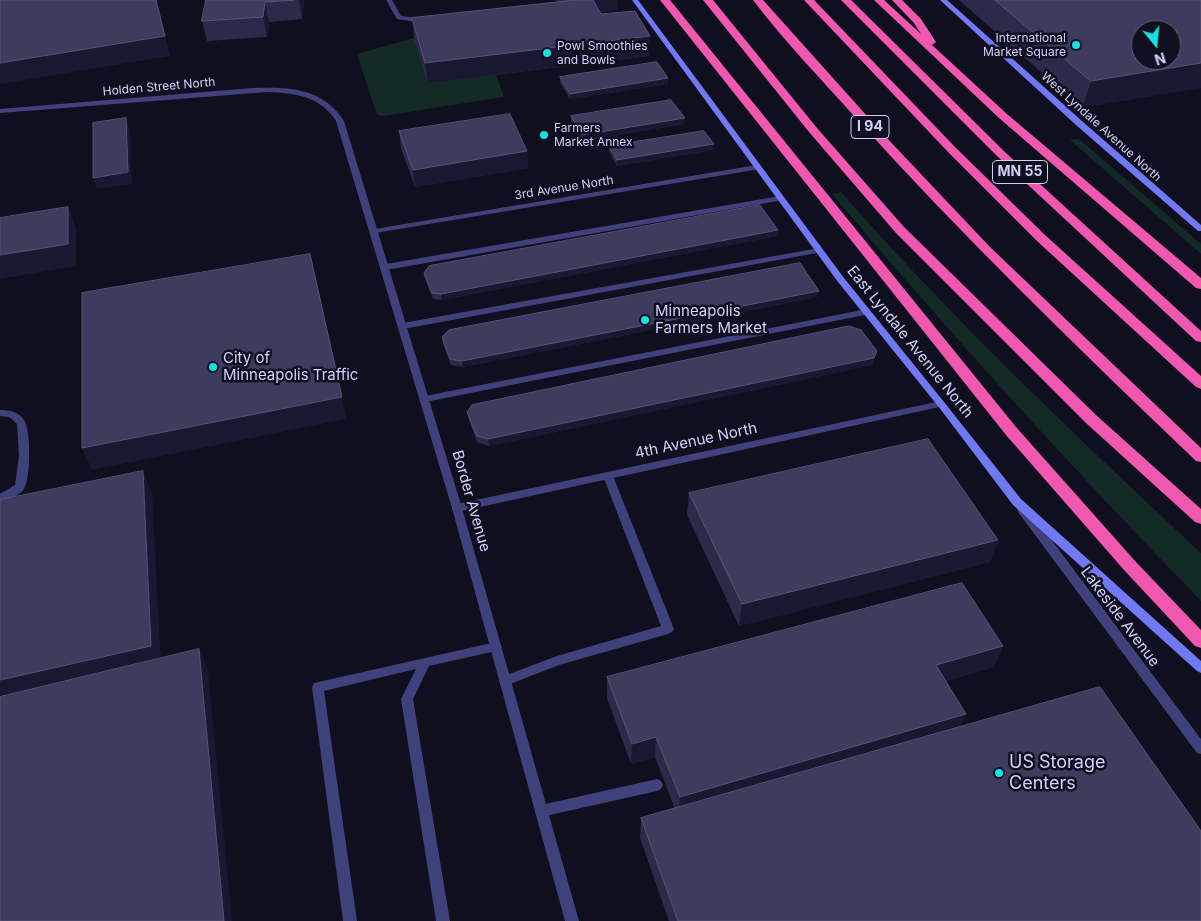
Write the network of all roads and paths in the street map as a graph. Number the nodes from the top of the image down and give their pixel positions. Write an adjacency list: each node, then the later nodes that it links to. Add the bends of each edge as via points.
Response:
1 (389, 0): 11 (street, via 399,18)
2 (635, 0): 15 (main road, East Lyndale Avenue North)
3 (665, 0): 35 (highway, via 1017,438)
4 (708, 0): 34 (highway, via 813,130 900,230 1091,419)
5 (758, 0): 29 (highway, I 94, via 914,175 1072,335)
6 (809, 0): 25 (highway, I 94, via 1040,238)
7 (846, 0): 24 (highway, MN 55, via 1002,155)
8 (879, 0): 12 (highway)
9 (897, 0): 12 (highway, via 918,22)
10 (943, 0): 17 (main road, West Lyndale Avenue North)
11 (428, 20)
12 (945, 64): 21 (highway)
13 (320, 99): 14 (street, Holden Street North, via 293,92 260,91); 18 (street, Border Avenue, via 329,105 340,121)
14 (0, 111)
15 (758, 167): 16 (main road, East Lyndale Avenue North); 18 (street, 3rd Avenue North)
16 (780, 198): 19 (main road, East Lyndale Avenue North); 20 (street)
17 (1201, 230)
18 (375, 231): 20 (street, Border Avenue)
19 (819, 250): 22 (main road, East Lyndale Avenue North); 23 (street)
20 (386, 267): 23 (street, Border Avenue)
21 (1201, 285)
22 (867, 312): 26 (street); 27 (main road, East Lyndale Avenue North)
23 (403, 326): 26 (street, Border Avenue)
24 (1201, 338)
25 (1201, 384)
26 (425, 400): 33 (street, Border Avenue)
27 (941, 404): 30 (street, 4th Avenue North); 32 (main road, East Lyndale Avenue North)
28 (0, 413): 31 (street, via 16,416 22,424 23,440 22,480 12,493)
29 (1201, 457)
30 (608, 476): 33 (street, 4th Avenue North); 39 (street, via 668,629 557,661)
31 (0, 498)
32 (1017, 502): 38 (main road, East Lyndale Avenue North); 40 (street, Lakeside Avenue)
33 (457, 508): 36 (street, Border Avenue)
34 (1201, 518)
35 (1201, 641)
36 (496, 647): 37 (street); 39 (street, Border Avenue)
37 (424, 662): 43 (street, via 318,687); 44 (street, via 407,699)
38 (1201, 668)
39 (505, 681): 42 (street, Border Avenue)
40 (1201, 749)
41 (657, 785): 42 (street)
42 (541, 811): 45 (street, Border Avenue)
43 (350, 921)
44 (443, 921)
45 (572, 921)

